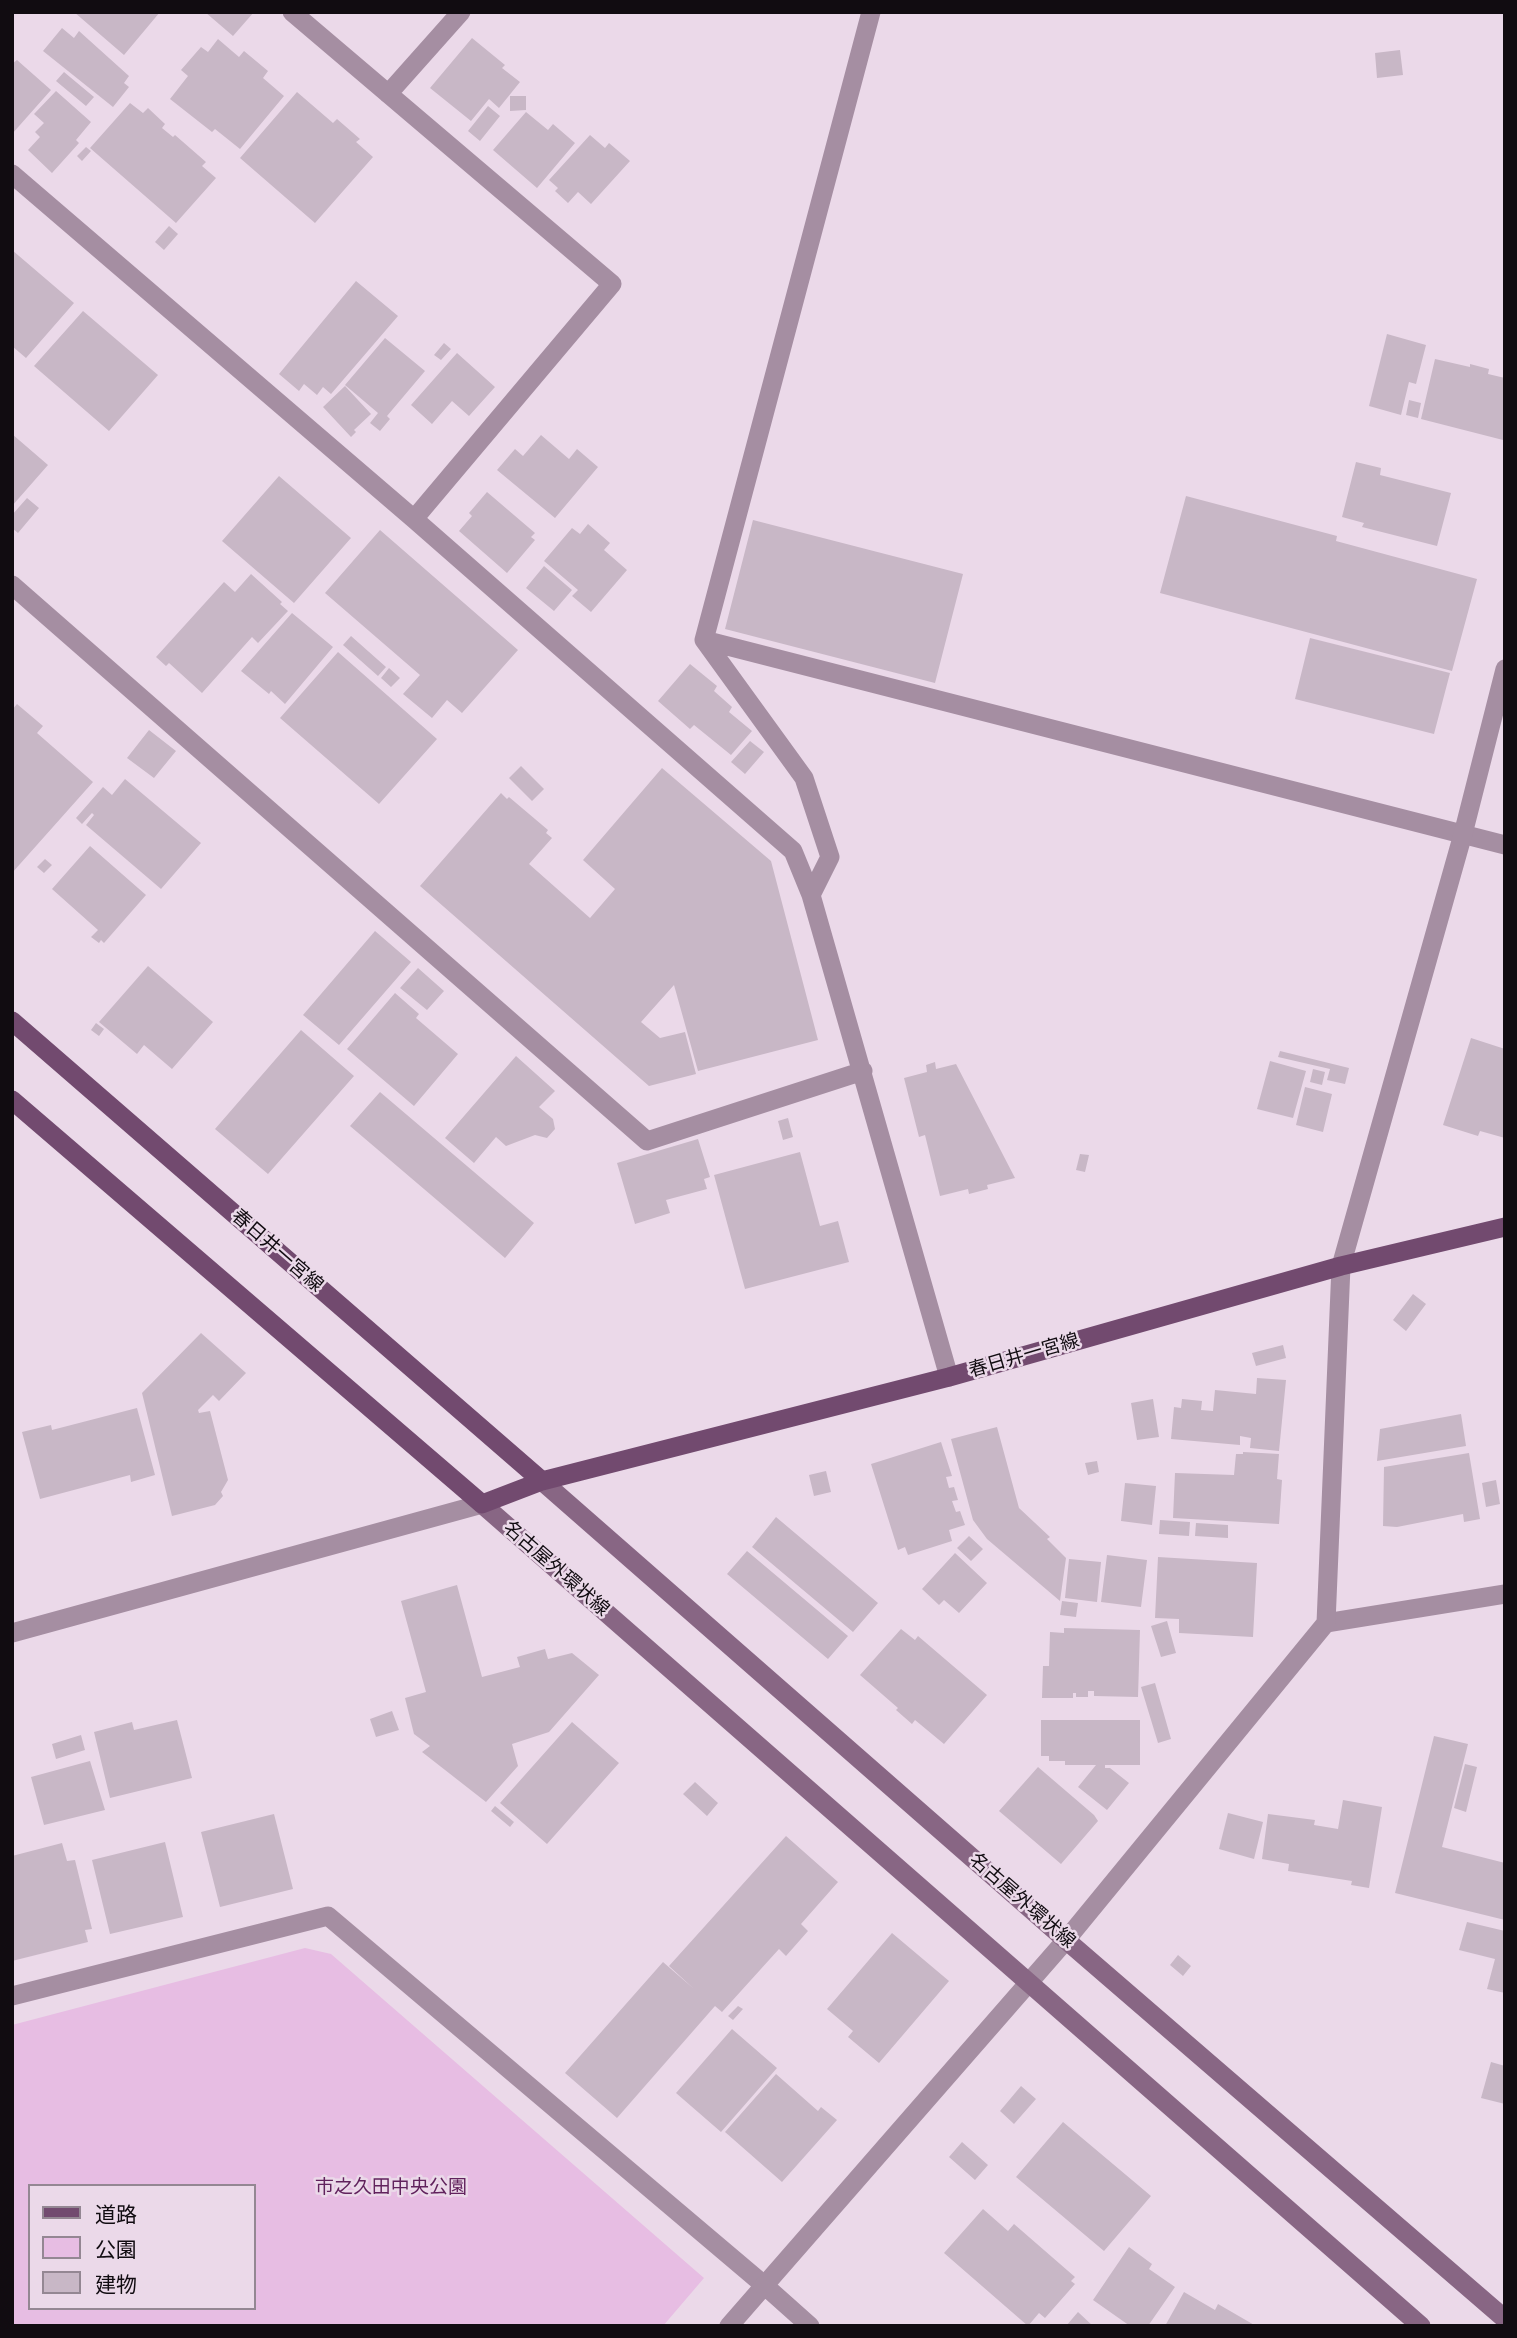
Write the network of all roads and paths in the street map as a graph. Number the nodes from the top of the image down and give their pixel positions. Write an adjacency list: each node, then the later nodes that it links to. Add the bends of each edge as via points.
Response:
1 (292, 12): 4 (street)
2 (460, 12): 4 (street)
3 (872, 12): 8 (street)
4 (388, 94): 6 (street, via 612,284)
5 (12, 174): 6 (street)
6 (414, 519): 12 (street, via 793,851)
7 (12, 585): 14 (street, via 647,1141)
8 (704, 640): 10 (street); 12 (street, via 804,778 830,858)
9 (1505, 669): 10 (street)
10 (1463, 834): 11 (street); 17 (street)
11 (1505, 845)
12 (811, 895): 14 (street)
13 (12, 1021): 19 (main road, 春日井一宮線)
14 (863, 1071): 18 (street)
15 (12, 1100): 20 (main road)
16 (1505, 1227): 17 (main road, 春日井一宮線)
17 (1341, 1266): 18 (main road, 春日井一宮線); 22 (street)
18 (949, 1377): 19 (main road, 春日井一宮線)
19 (542, 1481): 20 (main road, 春日井一宮線); 24 (main road, 名古屋外環状線)
20 (482, 1504): 23 (street); 25 (main road, 名古屋外環状線)
21 (1505, 1594): 22 (street)
22 (1326, 1623): 24 (street)
23 (12, 1633)
24 (1066, 1940): 25 (street); 28 (main road, 名古屋外環状線)
25 (1028, 1981): 27 (street); 31 (main road, 名古屋外環状線)
26 (12, 1996): 27 (street, via 328,1916)
27 (764, 2285): 29 (street); 30 (street)
28 (1505, 2319)
29 (729, 2326)
30 (810, 2326)
31 (1421, 2326)

